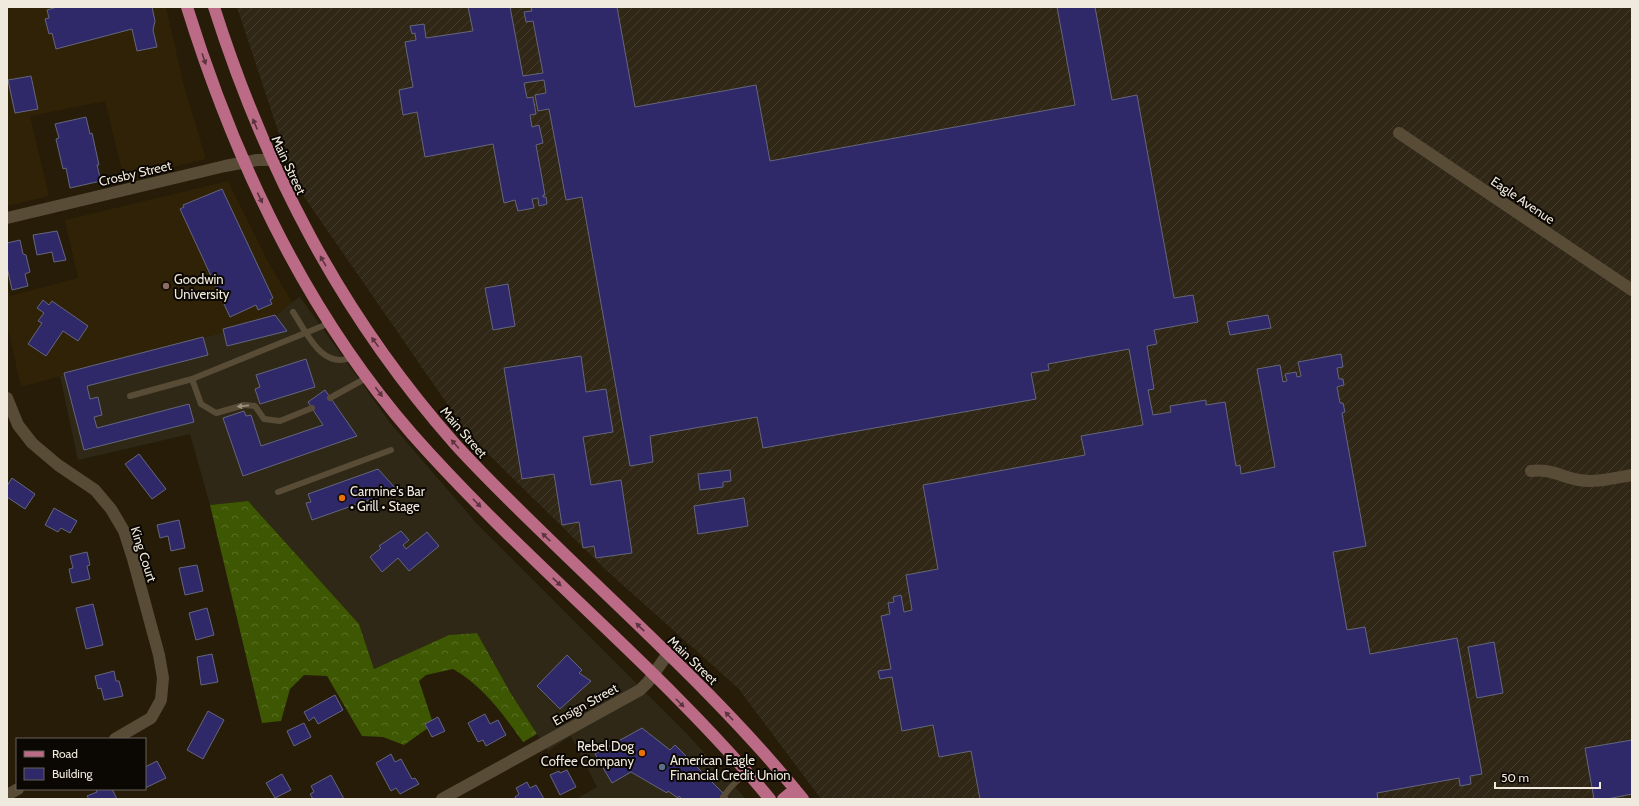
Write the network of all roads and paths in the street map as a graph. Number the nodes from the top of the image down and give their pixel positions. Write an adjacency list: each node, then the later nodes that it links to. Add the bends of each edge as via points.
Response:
1 (187, 7): 5 (main road, one-way to 5, via 214,88)
2 (214, 7): 4 (main road, Main Street, one-way to 2, via 240,86)
3 (1400, 133): 7 (street, Eagle Avenue)
4 (271, 160): 5 (street, Crosby Street); 22 (main road, Main Street, one-way to 4, via 482,473 415,396 363,326 332,277 301,222)
5 (244, 162): 6 (street, Crosby Street); 9 (main road, one-way to 9, via 288,252)
6 (7, 218)
7 (1632, 290)
8 (293, 312): 10 (lane)
9 (330, 323): 10 (lane); 11 (main road)
10 (307, 334): 11 (lane, via 316,348 328,358 345,361); 13 (lane)
11 (353, 357): 12 (main road)
12 (368, 377): 16 (lane); 23 (main road, one-way to 23, via 411,433 460,487)
13 (192, 379): 14 (lane); 17 (lane, one-way to 13, via 280,421 264,419 255,406 244,405 216,413 201,404)
14 (130, 396)
15 (7, 398): 24 (street, King Court, via 18,425 32,443 58,465 95,490 111,509 124,531 159,655 163,678 161,700 151,718)
16 (330, 398)
17 (312, 408)
18 (391, 450): 21 (lane)
19 (1531, 471): 20 (street, via 1541,469 1579,480)
20 (1632, 475)
21 (278, 492)
22 (667, 655): 23 (street, Ensign Street); 26 (main road, Main Street, one-way to 22, via 732,718)
23 (653, 675): 25 (main road, one-way to 25); 28 (street, Ensign Street, via 638,691)
24 (117, 738)
25 (746, 772): 27 (lane); 29 (main road)
26 (795, 789): 30 (main road); 31 (main road, Main Street)
27 (723, 797)
28 (442, 799)
29 (770, 799)
30 (783, 799)
31 (803, 799)

